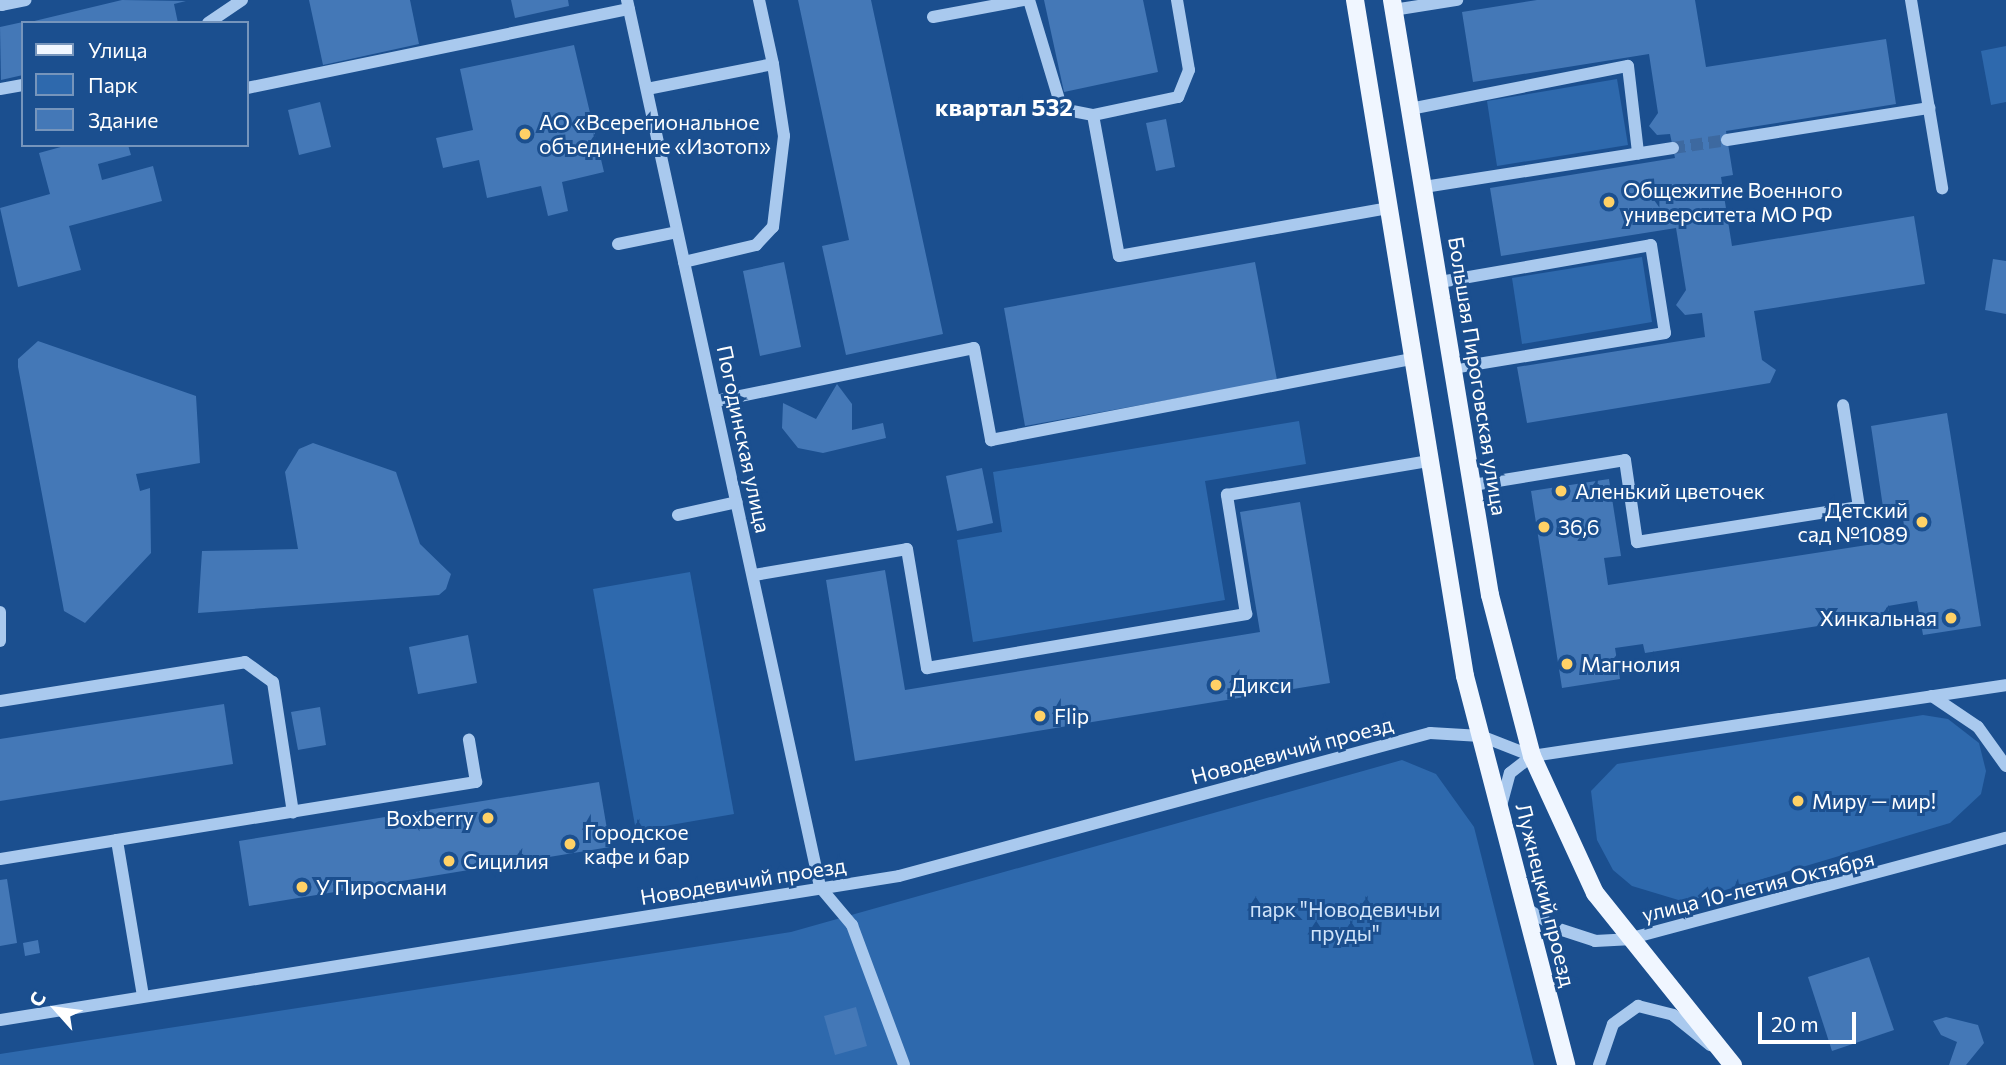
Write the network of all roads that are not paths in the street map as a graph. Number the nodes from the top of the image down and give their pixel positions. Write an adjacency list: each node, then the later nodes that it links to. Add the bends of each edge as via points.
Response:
1 (1, 0): 2 (street, via 2,5)
2 (25, 0)
3 (242, 0): 13 (street)
4 (759, 0): 14 (street)
5 (1027, 0): 12 (street); 21 (street, via 1062,109)
6 (1177, 0): 21 (street, via 1189,70 1178,97)
7 (1355, 0): 27 (main road)
8 (1457, 0): 11 (street)
9 (1911, 0): 20 (street)
10 (628, 4): 16 (street); 18 (street, Погодинская улица)
11 (1393, 5): 19 (main road, Большая Пироговская улица)
12 (933, 17)
13 (211, 21)
14 (773, 64): 18 (street); 30 (street, via 784,136 773,227 756,244)
15 (21, 85): 17 (street)
16 (248, 88)
17 (0, 89)
18 (647, 89): 28 (street, Погодинская улица)
19 (1410, 108): 24 (street, via 1628,66); 25 (main road, Большая Пироговская улица)
20 (1929, 108): 22 (street); 26 (street)
21 (1093, 115): 27 (street, via 1119,256)
22 (1727, 140)
23 (1672, 148): 24 (street)
24 (1638, 153): 25 (street)
25 (1424, 187): 31 (main road, Большая Пироговская улица)
26 (1942, 188)
27 (1388, 208): 32 (main road)
28 (677, 232): 29 (street); 30 (street, Погодинская улица)
29 (618, 244)
30 (684, 262): 34 (street, Погодинская улица)
31 (1440, 282): 33 (main road, Большая Пироговская улица); 33 (street, via 1651,245 1665,333)
32 (1413, 359): 34 (street, via 991,440 974,348); 36 (main road)
33 (1454, 368): 37 (main road, Большая Пироговская улица)
34 (716, 401): 38 (street, Погодинская улица)
35 (1843, 405): 37 (street, via 1859,507 1637,542 1625,460)
36 (1429, 461): 40 (street, via 1227,495 1246,614 928,668 907,549); 46 (main road)
37 (1473, 485): 48 (main road, Большая Пироговская улица, via 1490,595)
38 (737, 502): 39 (street); 40 (street, Погодинская улица)
39 (678, 515)
40 (754, 575): 55 (street, Погодинская улица)
41 (0, 612): 42 (street)
42 (0, 641)
43 (2006, 685): 44 (street)
44 (1932, 696): 48 (street); 49 (street, via 1978,727)
45 (0, 701): 51 (street, via 245,662 272,682)
46 (1481, 736): 48 (street, Новодевичий проезд); 50 (main road, Лужнецкий проезд); 55 (street, Новодевичий проезд, via 1430,733 899,876)
47 (469, 740): 51 (street, via 476,782)
48 (1532, 756): 50 (street, via 1510,773); 57 (main road, Большая Пироговская улица, via 1572,853)
49 (2006, 766)
50 (1501, 806): 56 (main road, Лужнецкий проезд)
51 (293, 812): 53 (street)
52 (2006, 838): 57 (street, улица 10-летия Октября)
53 (117, 840): 54 (street); 58 (street)
54 (0, 859)
55 (820, 887): 58 (street, Новодевичий проезд); 61 (street, via 852,925)
56 (1524, 906): 57 (street, улица 10-летия Октября, via 1559,929 1595,941); 62 (main road, Лужнецкий проезд)
57 (1628, 939): 60 (main road, Большая Пироговская улица)
58 (143, 996): 59 (street, Новодевичий проезд)
59 (0, 1020)
60 (1729, 1060): 63 (street, via 1673,1015 1638,1006 1613,1024)
61 (904, 1065)
62 (1566, 1065)
63 (1599, 1065)

